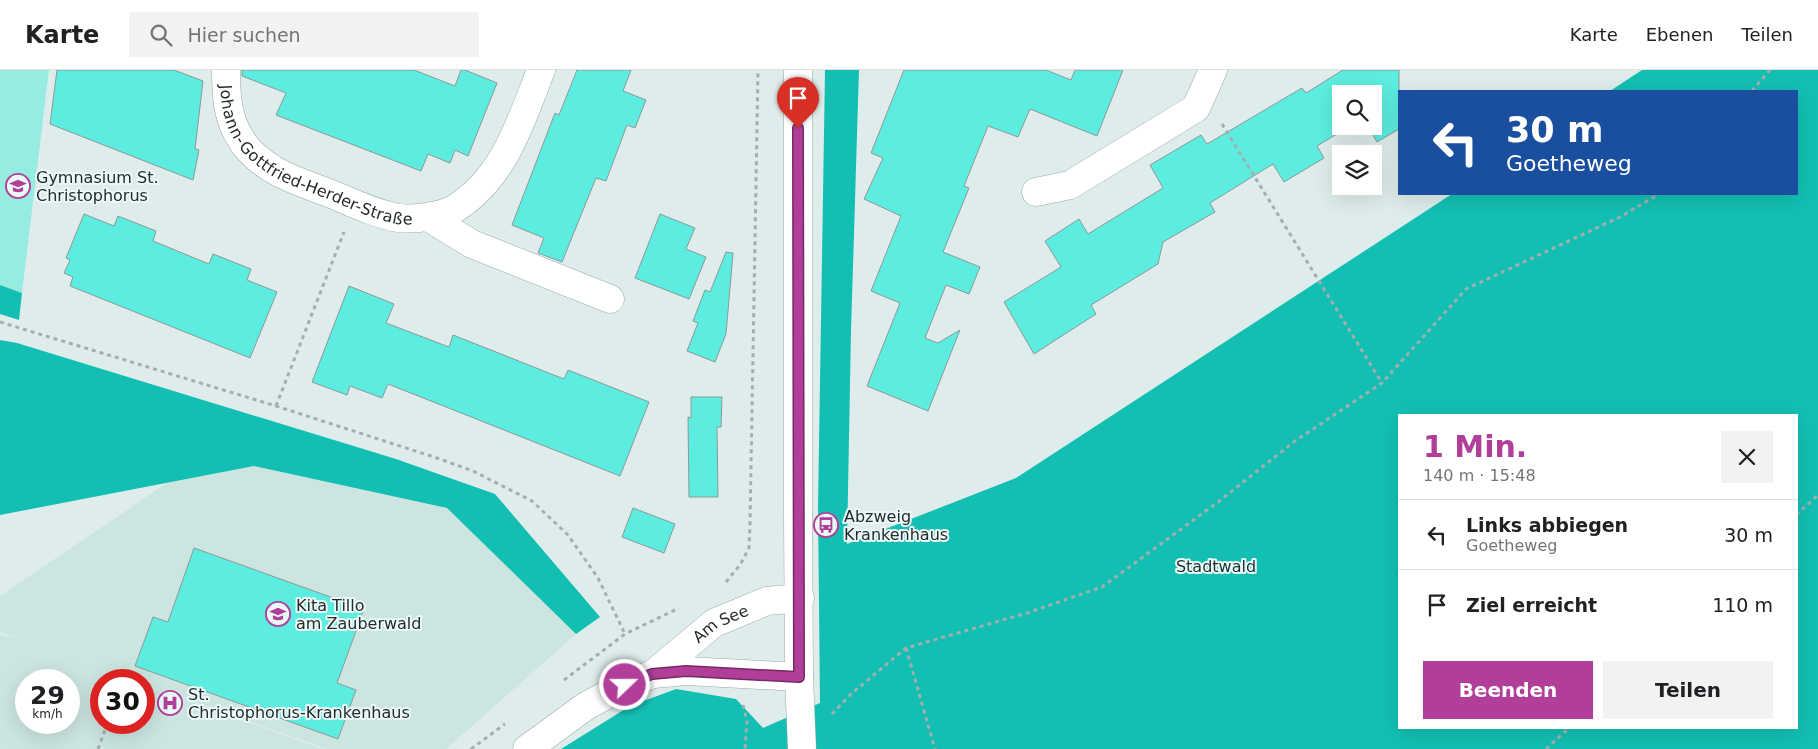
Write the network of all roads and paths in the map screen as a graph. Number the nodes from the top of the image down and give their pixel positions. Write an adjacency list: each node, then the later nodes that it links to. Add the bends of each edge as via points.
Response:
1 (226, 70): 11 (street, Johann-Gottfried-Herder-Straße, via 231,118 239,137 253,154 286,176)
2 (541, 70): 12 (street, Johann-Gottfried-Herder-Straße, via 516,135 497,169 476,193 452,210)
3 (758, 70): 19 (path, via 750,540 740,565)
4 (798, 70): 20 (street)
5 (1213, 70): 8 (street)
6 (1770, 70): 7 (path)
7 (1753, 90)
8 (1202, 95): 9 (street, via 1196,108 1070,185); 15 (path)
9 (1036, 192)
10 (1657, 195): 15 (path, via 1620,217 1466,289)
11 (356, 204): 12 (street, Johann-Gottfried-Herder-Straße, via 400,218); 16 (path)
12 (428, 217): 13 (street, Johann-Gottfried-Herder-Straße, via 472,244)
13 (610, 299)
14 (0, 322): 16 (path)
15 (1382, 383): 22 (path, via 1295,440 1218,502 1102,587 1027,613)
16 (276, 406): 21 (path, via 464,468 532,501 568,536 598,578)
17 (1818, 495): 18 (path)
18 (1798, 513)
19 (723, 584)
20 (800, 598): 23 (street, Am See, via 767,601 714,622); 24 (street)
21 (625, 634)
22 (906, 648): 27 (path, via 851,694); 30 (path)
23 (652, 674): 24 (street, Am See, via 686,671); 29 (street, Am See, via 586,706)
24 (799, 677): 27 (street)
25 (1568, 729): 31 (path)
26 (104, 734): 28 (path)
27 (802, 748)
28 (98, 749)
29 (527, 749)
30 (935, 749)
31 (1546, 749)

